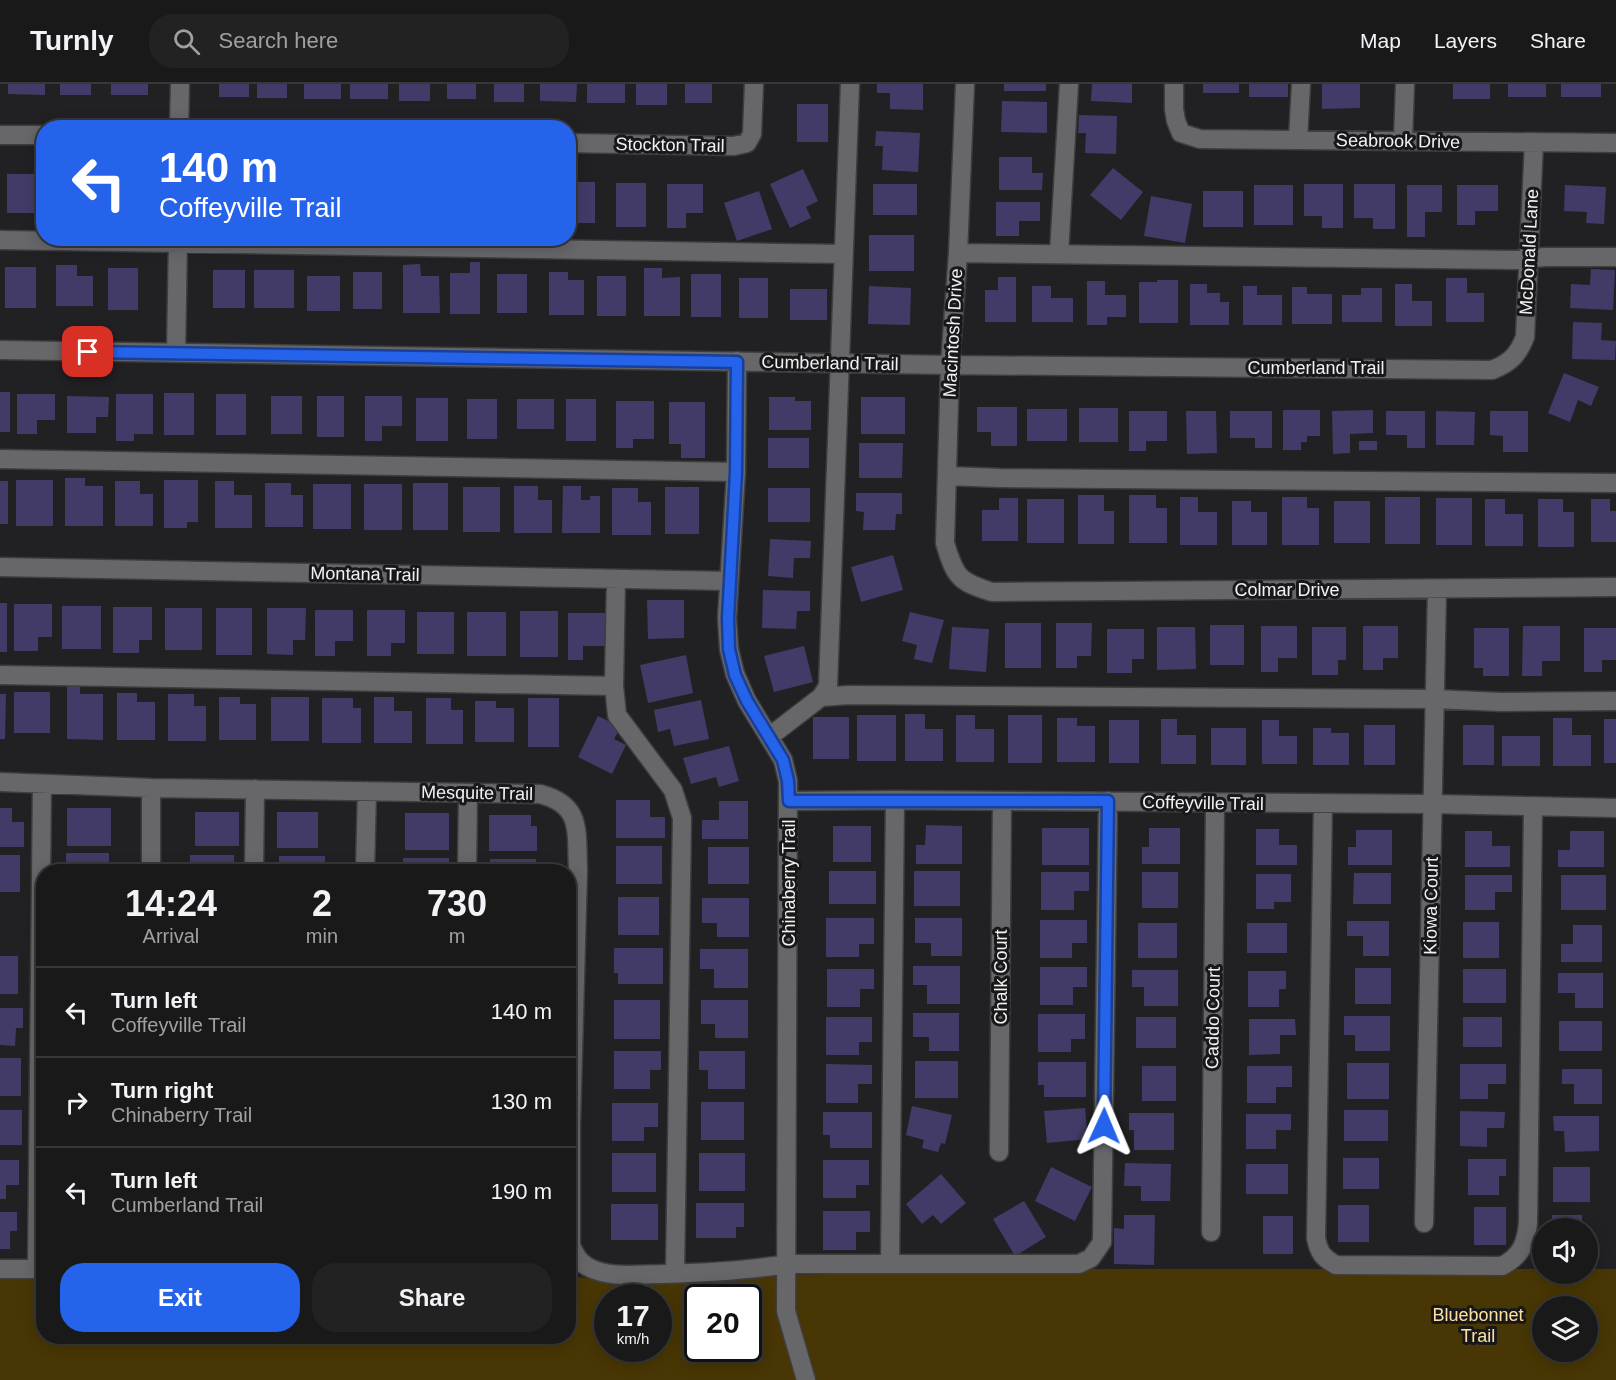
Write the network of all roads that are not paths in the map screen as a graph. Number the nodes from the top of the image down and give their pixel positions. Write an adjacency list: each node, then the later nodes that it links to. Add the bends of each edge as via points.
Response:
1 (180, 84): 9 (street)
2 (754, 84): 15 (street, Stockton Trail, via 752,134 747,143)
3 (850, 84): 22 (street)
4 (966, 84): 21 (street, Macintosh Drive)
5 (1069, 84): 23 (street)
6 (1174, 84): 12 (street, Seabrook Drive, via 1175,116 1181,133 1200,139)
7 (1301, 84): 12 (street)
8 (1405, 84): 13 (street)
9 (180, 120)
10 (0, 135): 11 (street)
11 (36, 135)
12 (1298, 140): 13 (street, Seabrook Drive)
13 (1403, 141): 14 (street, Seabrook Drive)
14 (1534, 142): 16 (street, Seabrook Drive); 25 (street, McDonald Lane)
15 (576, 143)
16 (1616, 143)
17 (0, 240): 18 (street)
18 (36, 240)
19 (178, 246): 27 (street)
20 (434, 246): 22 (street)
21 (958, 253): 23 (street); 31 (street, Macintosh Drive)
22 (843, 254): 30 (street)
23 (1059, 254): 25 (street)
24 (1616, 257): 25 (street)
25 (1528, 259): 28 (street, McDonald Lane, via 1525,337)
26 (0, 350): 27 (street, Cumberland Trail)
27 (176, 353): 29 (street, Cumberland Trail)
28 (1514, 358): 31 (street, Cumberland Trail, via 1492,370)
29 (737, 362): 30 (street, Cumberland Trail); 33 (street, Chinaberry Trail)
30 (839, 363): 31 (street, Cumberland Trail); 44 (street, via 828,686)
31 (950, 365): 34 (street, Macintosh Drive)
32 (0, 459): 33 (street)
33 (736, 472): 39 (street, Chinaberry Trail)
34 (948, 476): 35 (street); 38 (street, Macintosh Drive, via 945,543)
35 (1616, 483)
36 (0, 567): 37 (street, Montana Trail)
37 (616, 579): 39 (street, Montana Trail); 43 (street)
38 (961, 580): 41 (street, Colmar Drive, via 992,592)
39 (729, 581): 47 (street, Chinaberry Trail, via 729,649 735,675)
40 (1616, 587): 41 (street, Colmar Drive)
41 (1437, 589): 45 (street, Kiowa Court)
42 (0, 675): 43 (street)
43 (614, 686): 77 (street, via 617,715 673,790 682,818)
44 (821, 697): 45 (street); 47 (street)
45 (1434, 699): 46 (street); 60 (street, Kiowa Court)
46 (1616, 701)
47 (769, 736): 55 (street, Chinaberry Trail, via 783,760)
48 (0, 782): 49 (street, Mesquite Trail)
49 (42, 783): 50 (street, Mesquite Trail); 63 (street)
50 (151, 788): 51 (street, Mesquite Trail); 64 (street)
51 (255, 789): 52 (street, Mesquite Trail); 65 (street)
52 (367, 791): 53 (street, Mesquite Trail); 66 (street)
53 (468, 793): 67 (street); 68 (street, Mesquite Trail, via 540,794 564,803 572,814 578,869)
54 (895, 800): 55 (street, Coffeyville Trail); 57 (street, Coffeyville Trail); 73 (street)
55 (789, 801): 72 (street, Chinaberry Trail)
56 (1108, 801): 57 (street, Coffeyville Trail); 58 (street, Coffeyville Trail); 73 (street, Mesquite Trail, via 1102,1242 1091,1258 1079,1264)
57 (1002, 802): 69 (street, Chalk Court)
58 (1215, 804): 59 (street, Coffeyville Trail); 71 (street, Caddo Court)
59 (1323, 804): 60 (street, Coffeyville Trail); 61 (street, via 1317,1238 1324,1258 1336,1265 1502,1266 1520,1253 1526,1241)
60 (1433, 804): 61 (street, Coffeyville Trail); 70 (street, Kiowa Court)
61 (1533, 806): 62 (street, Coffeyville Trail)
62 (1616, 808)
63 (42, 864)
64 (151, 864)
65 (254, 864)
66 (365, 864)
67 (467, 864)
68 (576, 942)
69 (999, 1152)
70 (1424, 1223)
71 (1211, 1232)
72 (787, 1264): 73 (street, Mesquite Trail); 77 (street, Mesquite Trail); 78 (street, Chinaberry Trail, via 786,1311)
73 (890, 1264)
74 (576, 1265): 77 (street, Mesquite Trail, via 612,1275)
75 (0, 1269): 76 (street)
76 (36, 1269)
77 (675, 1274)
78 (806, 1380)

